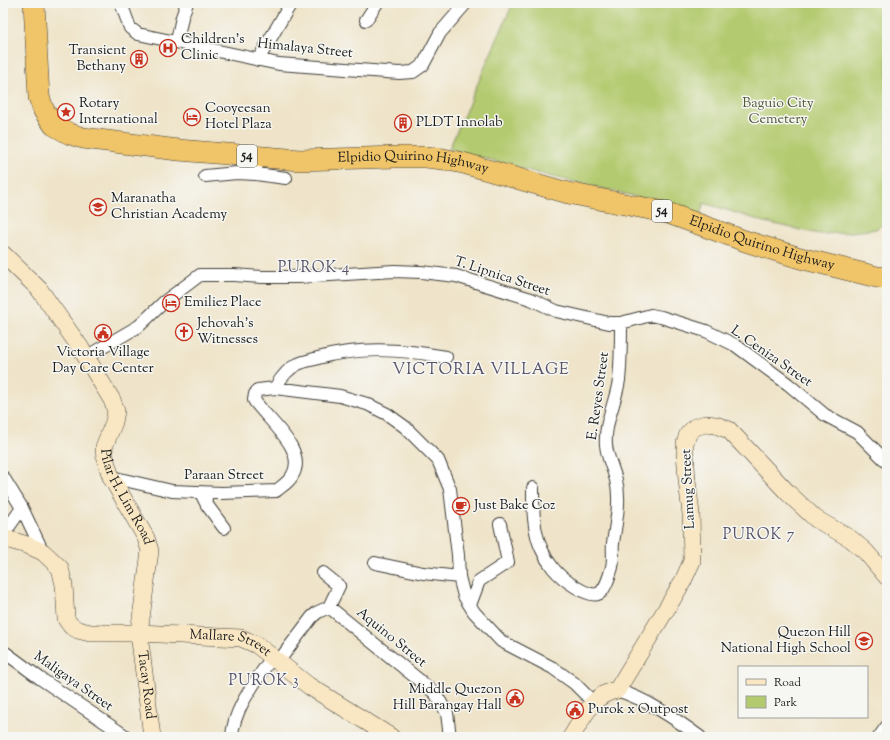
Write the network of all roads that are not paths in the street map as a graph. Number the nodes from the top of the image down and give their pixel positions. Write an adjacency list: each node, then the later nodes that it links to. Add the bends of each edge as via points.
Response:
1 (34, 3): 10 (highway, Elpidio Quirino Highway / 54, via 38,91 44,111 54,124 70,134 83,138 178,150)
2 (121, 3): 8 (street, Himalaya Street, via 133,32)
3 (187, 3): 8 (street)
4 (291, 3): 9 (street)
5 (377, 3): 7 (street)
6 (466, 3): 9 (street, Himalaya Street, via 440,33 423,65 413,72 286,65)
7 (366, 20)
8 (177, 41): 9 (street, Himalaya Street)
9 (258, 60)
10 (256, 166): 11 (street, via 233,173); 12 (street); 14 (highway, Elpidio Quirino Highway / 54, via 300,160 395,157 426,157 457,162 568,193 665,212 745,241)
11 (205, 176)
12 (286, 178)
13 (3, 254): 16 (street, Pilar H. Lim Road, via 39,289)
14 (884, 280)
15 (622, 323): 16 (street, T. Lipnica Street, via 609,323 556,310 531,299 439,273 402,271 298,277 209,274 200,275 164,302 139,326); 19 (street, L. Ceniza Street, via 652,315 706,331 735,345 825,415 857,432); 22 (street, E. Reyes Street, via 619,380 608,424 606,445 616,481 617,524 612,565 601,592 594,595 565,580 547,560 536,536)
16 (86, 357): 21 (street, Pilar H. Lim Road, via 112,400 116,412 104,447)
17 (446, 357): 18 (street, via 396,351 345,351 298,364 280,379)
18 (275, 388): 23 (street, Paraan Street, via 258,390 254,400 292,446 296,458 293,476 276,490); 31 (street, Paraan Street, via 340,396 366,404 387,414 405,427 438,460 450,489)
19 (887, 462)
20 (3, 477): 24 (street)
21 (111, 477): 23 (street, Paraan Street, via 172,491); 35 (street, Pilar H. Lim Road, via 146,538 150,550)
22 (533, 488)
23 (201, 493): 26 (street, via 206,505)
24 (22, 508): 27 (street); 28 (street)
25 (500, 524): 33 (street, via 508,562 479,581)
26 (224, 528)
27 (3, 536): 28 (street)
28 (43, 552): 35 (street, Mallare Street, via 60,568 66,619 71,626 90,633)
29 (375, 563): 31 (street)
30 (324, 573): 34 (street, via 339,586)
31 (459, 577): 33 (street, Paraan Street, via 464,596)
32 (887, 577): 38 (street, Lamug Street, via 866,552 816,519 788,493 729,430 704,424 695,426 685,443 692,561 683,581)
33 (470, 605): 39 (street, Paraan Street, via 501,641 553,668 574,683)
34 (329, 608): 37 (street, via 312,617); 45 (street, Aquino Street, via 435,694 447,713)
35 (139, 633): 37 (street, Mallare Street, via 241,638 256,645); 42 (street, Tacay Road)
36 (3, 650): 41 (street, Maligaya Street)
37 (275, 660): 43 (street, via 251,689 238,712); 44 (street, Mallare Street, via 309,686)
38 (617, 690): 39 (street, via 608,691); 47 (street, via 634,695 654,706)
39 (593, 702): 46 (street)
40 (887, 726): 48 (street)
41 (126, 737)
42 (152, 737)
43 (232, 737)
44 (390, 737)
45 (450, 737)
46 (571, 737)
47 (700, 737)
48 (879, 737)

